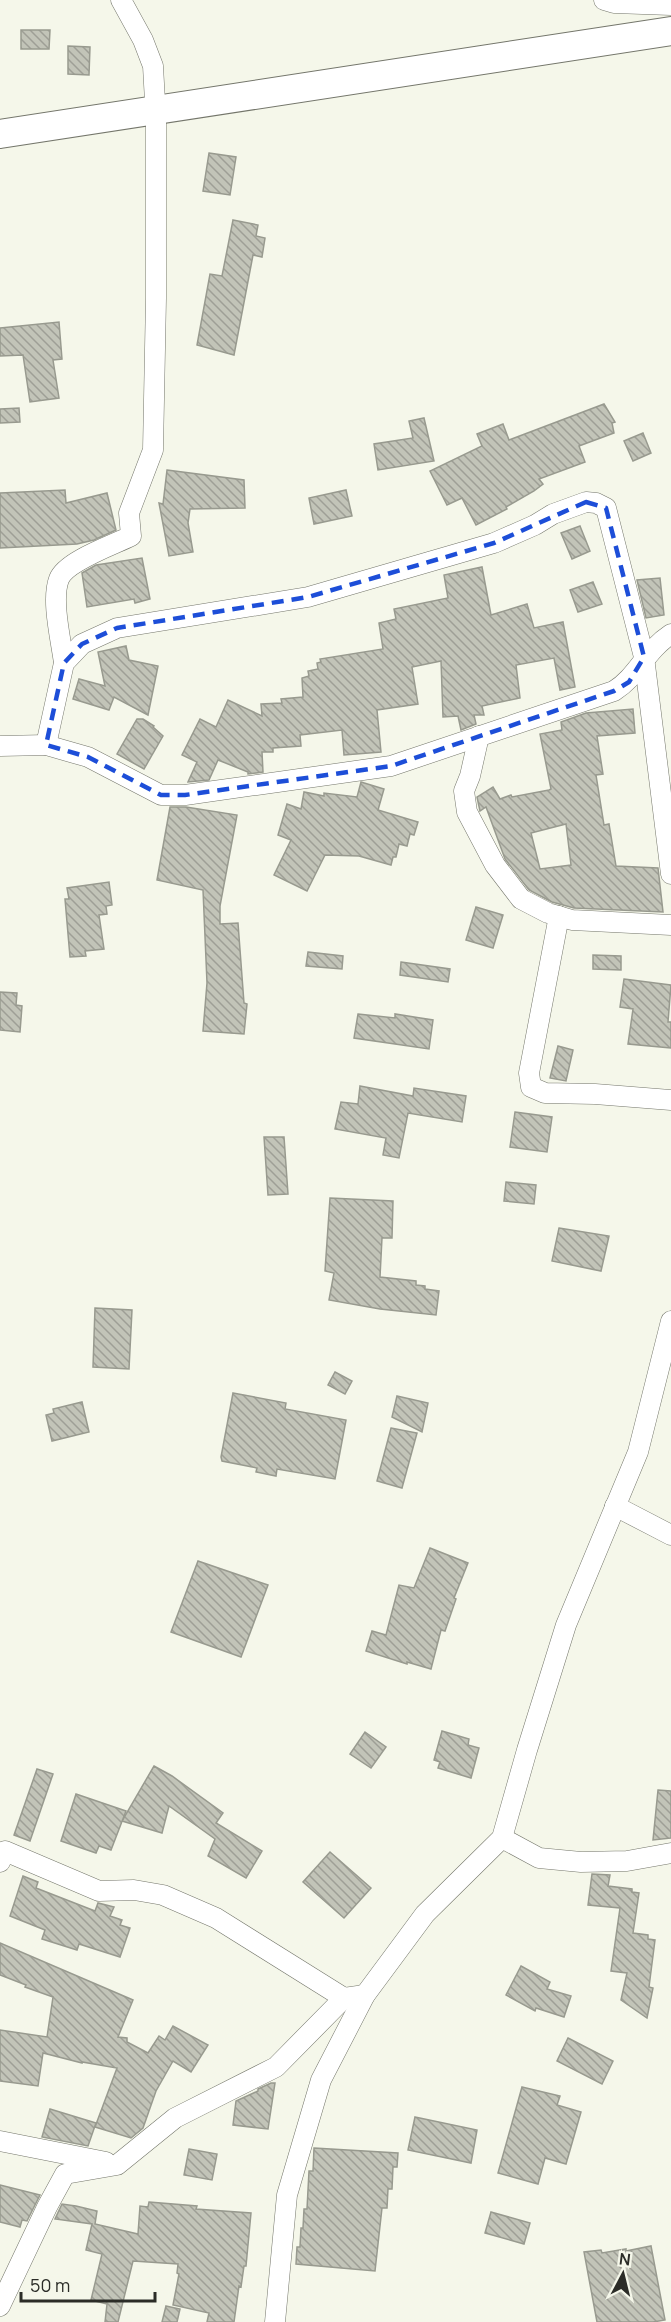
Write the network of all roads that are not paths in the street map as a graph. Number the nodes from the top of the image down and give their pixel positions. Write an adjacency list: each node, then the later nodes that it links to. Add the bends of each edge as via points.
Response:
1 (121, 0): 5 (street, via 153,66)
2 (604, 0): 3 (street)
3 (671, 5)
4 (671, 31): 5 (main road)
5 (155, 110): 6 (main road); 9 (street, via 153,450 129,513 131,536 75,563 59,578 56,598)
6 (0, 134)
7 (671, 634): 8 (street)
8 (644, 657): 9 (street, via 606,508 586,502 494,543 308,597 117,628 82,644); 10 (street, via 628,682 615,691); 13 (street)
9 (64, 663): 11 (street)
10 (479, 736): 11 (street, via 391,766 185,795 161,795 88,757); 14 (street, via 464,791 466,812 495,865 520,899)
11 (46, 745): 12 (street)
12 (0, 746)
13 (671, 874)
14 (559, 916): 15 (street); 16 (street, via 529,1073 531,1087 545,1093)
15 (671, 925)
16 (671, 1100)
17 (670, 1332): 18 (street, via 638,1452)
18 (615, 1506): 19 (street); 20 (street, via 566,1625)
19 (671, 1534)
20 (502, 1838): 21 (street, via 539,1858 581,1862 627,1861); 23 (street, via 425,1914)
21 (671, 1853)
22 (0, 1862): 24 (street, via 5,1851 99,1891 134,1890 163,1895 216,1918)
23 (366, 1995): 24 (street); 28 (street, via 321,2080 287,2195)
24 (344, 1998): 26 (street, via 276,2067 175,2118)
25 (0, 2141): 26 (street)
26 (117, 2164): 27 (street, via 65,2174)
27 (0, 2306)
28 (276, 2322)

